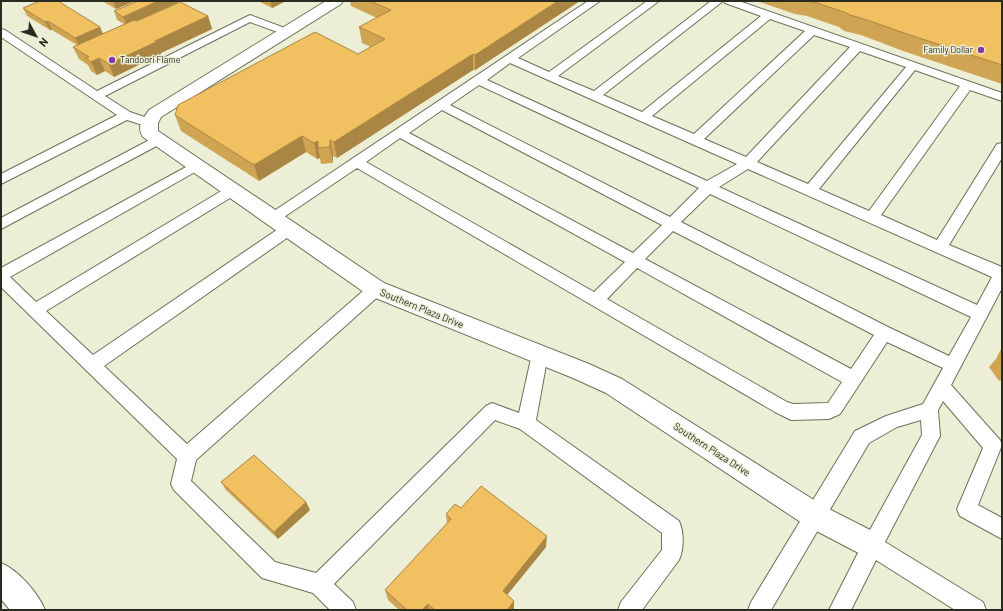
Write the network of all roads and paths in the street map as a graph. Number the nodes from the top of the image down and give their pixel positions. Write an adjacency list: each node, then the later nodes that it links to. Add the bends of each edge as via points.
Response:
1 (336, 1): 9 (street)
2 (595, 1): 11 (lane)
3 (654, 1): 13 (lane)
4 (718, 1): 17 (lane)
5 (729, 1): 6 (lane)
6 (768, 15): 7 (lane); 21 (lane)
7 (812, 30): 10 (lane); 24 (lane)
8 (1, 32): 16 (lane)
9 (286, 32): 16 (lane, via 250,18); 22 (street, via 155,114)
10 (858, 46): 12 (lane); 27 (lane)
11 (510, 59): 13 (lane); 14 (lane)
12 (913, 66): 15 (lane); 32 (lane)
13 (550, 76): 17 (lane)
14 (478, 80): 19 (lane); 30 (lane)
15 (967, 85): 18 (lane); 33 (lane)
16 (96, 96): 20 (lane)
17 (594, 96): 21 (lane)
18 (1002, 97)
19 (441, 105): 23 (lane); 36 (lane)
20 (126, 115): 22 (lane); 29 (lane)
21 (644, 117): 24 (lane)
22 (154, 131): 28 (street, Southern Plaza Drive); 35 (lane)
23 (400, 133): 26 (lane); 38 (lane)
24 (695, 140): 27 (lane)
25 (1002, 147): 37 (lane)
26 (356, 162): 34 (lane); 42 (lane)
27 (748, 163): 30 (lane); 32 (lane)
28 (197, 165): 31 (street, Southern Plaza Drive); 40 (lane)
29 (1, 180)
30 (708, 187): 36 (lane); 44 (lane)
31 (233, 190): 34 (street, Southern Plaza Drive); 43 (lane)
32 (810, 190): 33 (lane)
33 (872, 217): 37 (lane)
34 (281, 223): 41 (street, Southern Plaza Drive); 47 (lane)
35 (1, 224)
36 (672, 224): 38 (lane); 45 (lane)
37 (940, 247): 39 (lane)
38 (635, 261): 42 (lane); 49 (lane)
39 (1002, 274): 44 (lane)
40 (1, 276): 43 (lane)
41 (376, 290): 46 (street, Southern Plaza Drive); 54 (lane)
42 (596, 300): 49 (lane, via 791,412 829,412 834,409)
43 (35, 310): 47 (lane)
44 (980, 314): 48 (lane)
45 (884, 333): 48 (lane); 49 (lane)
46 (540, 354): 52 (lane); 55 (street, Southern Plaza Drive, via 614,386)
47 (92, 365): 54 (lane)
48 (953, 365): 50 (lane)
49 (853, 379)
50 (941, 386): 51 (lane); 53 (lane)
51 (929, 410): 55 (lane, via 892,421 862,437); 57 (lane, via 932,436)
52 (526, 423): 59 (lane, via 492,412); 62 (lane, via 672,528 672,553)
53 (998, 448): 56 (lane, via 967,509)
54 (187, 456): 59 (lane, via 182,484 269,571)
55 (815, 516): 57 (street, Southern Plaza Drive); 63 (lane)
56 (1002, 529)
57 (872, 546): 64 (lane); 65 (lane)
58 (1, 577): 60 (street)
59 (319, 584): 61 (lane)
60 (30, 610)
61 (345, 610)
62 (629, 610)
63 (759, 610)
64 (840, 610)
65 (975, 610)

